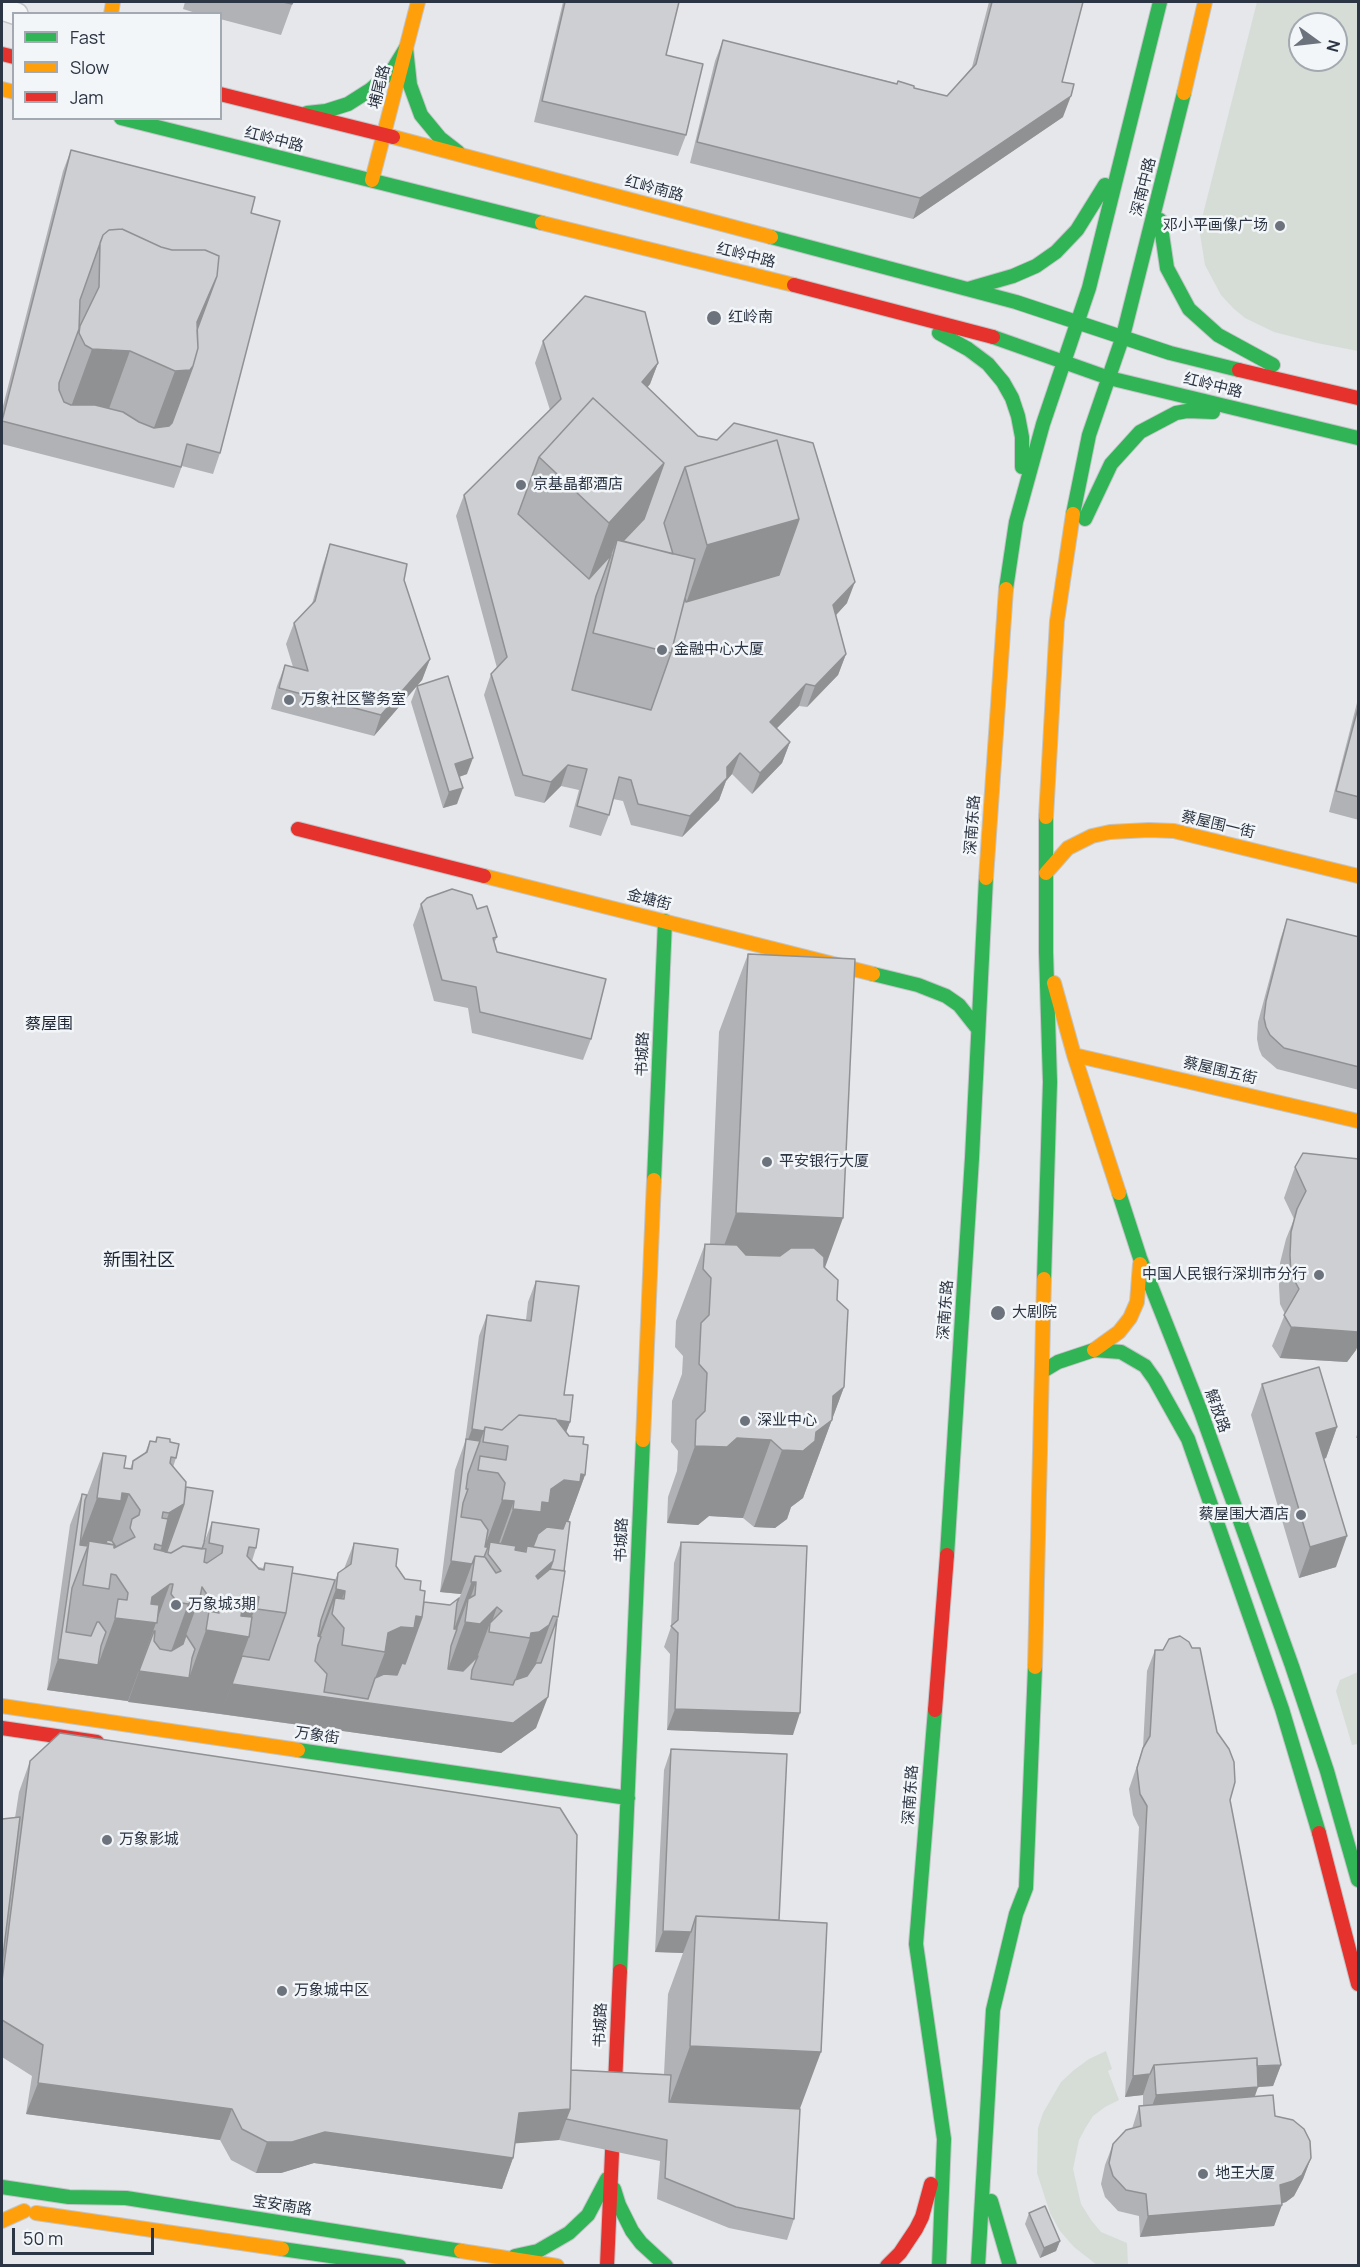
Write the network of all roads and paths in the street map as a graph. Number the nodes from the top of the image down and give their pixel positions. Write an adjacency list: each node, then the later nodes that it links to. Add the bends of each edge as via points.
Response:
1 (4, 2): 5 (street)
2 (418, 2): 6 (main road, 埔尾路)
3 (1160, 2): 12 (main road, 深南中路)
4 (1205, 2): 14 (main road, 深南中路)
5 (2, 9)
6 (406, 48): 8 (main road, via 392,71 365,94 326,111); 10 (main road, 埔尾路); 11 (main road, via 410,85 421,115 440,138)
7 (222, 95): 8 (main road, 红岭南路)
8 (298, 114): 10 (main road, 红岭南路)
9 (129, 120): 13 (main road, 红岭中路)
10 (384, 135): 11 (main road, 红岭南路); 13 (main road, 埔尾路)
11 (461, 154): 15 (main road, 红岭南路)
12 (1121, 161): 15 (main road, via 1077,230 1056,252 1013,276); 17 (main road, 深南中路)
13 (372, 180): 16 (main road, 红岭中路)
14 (1160, 194): 18 (main road, 深南中路); 21 (main road, via 1167,268 1189,309 1218,335)
15 (966, 290): 17 (main road, 红岭南路)
16 (891, 309): 19 (main road, 红岭中路, via 1001,339); 25 (main road, via 968,349 1003,382 1012,398 1022,437)
17 (1078, 321): 18 (main road, 红岭中路); 19 (main road, 深南中路)
18 (1123, 336): 20 (main road, 深南中路); 21 (main road, 红岭中路, via 1170,353)
19 (1064, 362): 20 (main road, 红岭中路); 25 (main road, 深南东路)
20 (1109, 378): 23 (main road, 红岭中路); 26 (main road, via 1089,435)
21 (1320, 389): 22 (main road, 红岭中路)
22 (1359, 399)
23 (1319, 429): 24 (main road, 红岭中路); 26 (main road, via 1213,412 1187,411 1158,420 1140,432 1111,464)
24 (1359, 438)
25 (1016, 522): 32 (main road, 深南东路, via 1006,584)
26 (1064, 574): 28 (main road, via 1050,721)
27 (298, 830): 30 (main road, 金塘街)
28 (1046, 873): 29 (main road, 蔡屋围一街, via 1068,848 1092,836 1123,831 1174,831); 31 (main road)
29 (1359, 876)
30 (665, 921): 32 (main road, 金塘街, via 932,990 959,1005); 43 (main road, 书城路)
31 (1046, 952): 33 (main road, 解放路); 37 (main road, via 1050,1082)
32 (978, 1029): 46 (main road, 深南东路, via 948,1539 916,1944)
33 (1074, 1055): 34 (main road, 蔡屋围五街); 35 (main road, 解放路)
34 (1359, 1120)
35 (1140, 1258): 36 (main road, via 1137,1302 1130,1318 1114,1337); 44 (main road, 解放路, via 1201,1413 1292,1666)
36 (1094, 1350): 37 (main road); 45 (main road, via 1121,1353 1145,1366 1188,1438 1285,1720)
37 (1043, 1371): 48 (main road, via 1026,1887 993,2010)
38 (2, 1706): 43 (main road, 万象街)
39 (2, 1728): 40 (main road)
40 (45, 1734): 41 (main road); 42 (main road)
41 (9, 1742)
42 (115, 1744)
43 (628, 1798): 47 (main road, 书城路, via 621,1818)
44 (1359, 1880)
45 (1359, 1984)
46 (944, 2139): 58 (main road, via 922,2217 909,2241); 59 (main road, 深南东路)
47 (612, 2159): 53 (main road, 书城路, via 596,2203 574,2229 538,2251); 56 (main road, 书城路); 57 (main road, 书城路, via 615,2191 625,2218 641,2243)
48 (984, 2172): 60 (main road); 61 (main road)
49 (4, 2186): 53 (main road, 宝安南路, via 69,2197 126,2198)
50 (2, 2208): 51 (main road)
51 (24, 2211): 52 (main road); 54 (main road)
52 (2, 2221)
53 (502, 2258): 55 (main road, 宝安南路)
54 (399, 2265)
55 (557, 2265)
56 (607, 2265)
57 (666, 2265)
58 (887, 2265)
59 (939, 2265)
60 (978, 2265)
61 (1010, 2265)

